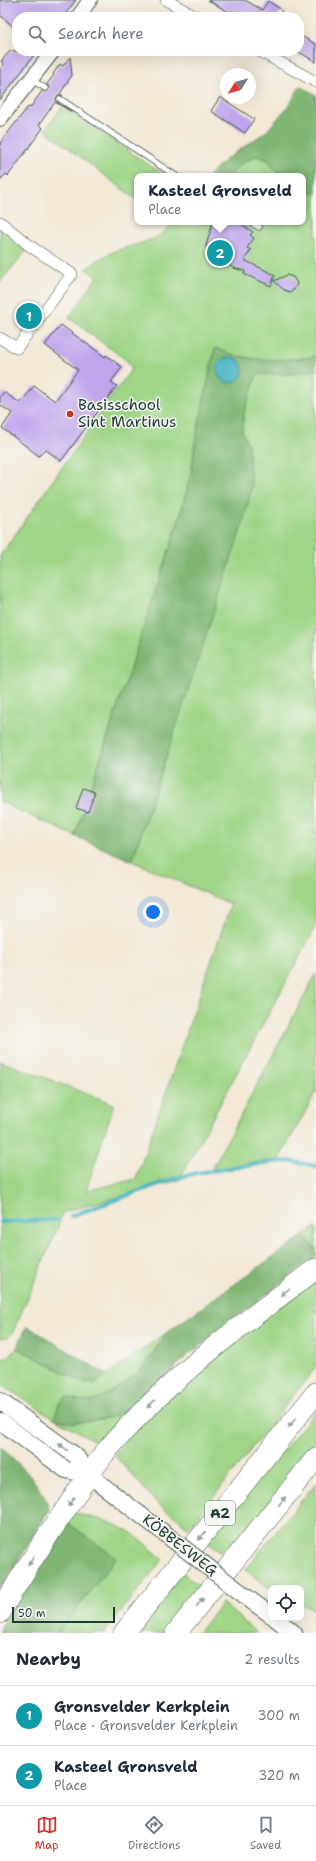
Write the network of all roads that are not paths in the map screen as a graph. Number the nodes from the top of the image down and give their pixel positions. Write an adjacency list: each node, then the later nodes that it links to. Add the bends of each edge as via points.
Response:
1 (90, 0): 3 (street)
2 (166, 0): 4 (street)
3 (82, 12)
4 (187, 12)
5 (49, 56): 7 (street)
6 (268, 56): 8 (street)
7 (32, 80): 9 (lane); 11 (street)
8 (316, 82)
9 (45, 88)
10 (60, 99): 12 (lane)
11 (0, 118)
12 (171, 173)
13 (0, 222): 16 (street, via 72,274 17,348)
14 (255, 225): 15 (lane)
15 (259, 227)
16 (0, 338)
17 (316, 1269): 22 (highway, one-way to 22, via 219,1343 180,1377 121,1435)
18 (316, 1393): 26 (highway, A2, one-way to 26)
19 (0, 1401): 22 (main road, KÖBBESWEG, one-way to 19, via 76,1456)
20 (0, 1421): 22 (main road, KÖBBESWEG, via 66,1470)
21 (316, 1458): 27 (highway, A2, one-way to 21)
22 (89, 1475): 23 (main road, KÖBBESWEG, bridge); 24 (highway, one-way to 24, via 35,1555)
23 (268, 1613)
24 (0, 1614)
25 (279, 1621): 28 (main road)
26 (124, 1633)
27 (176, 1633)
28 (294, 1633)

